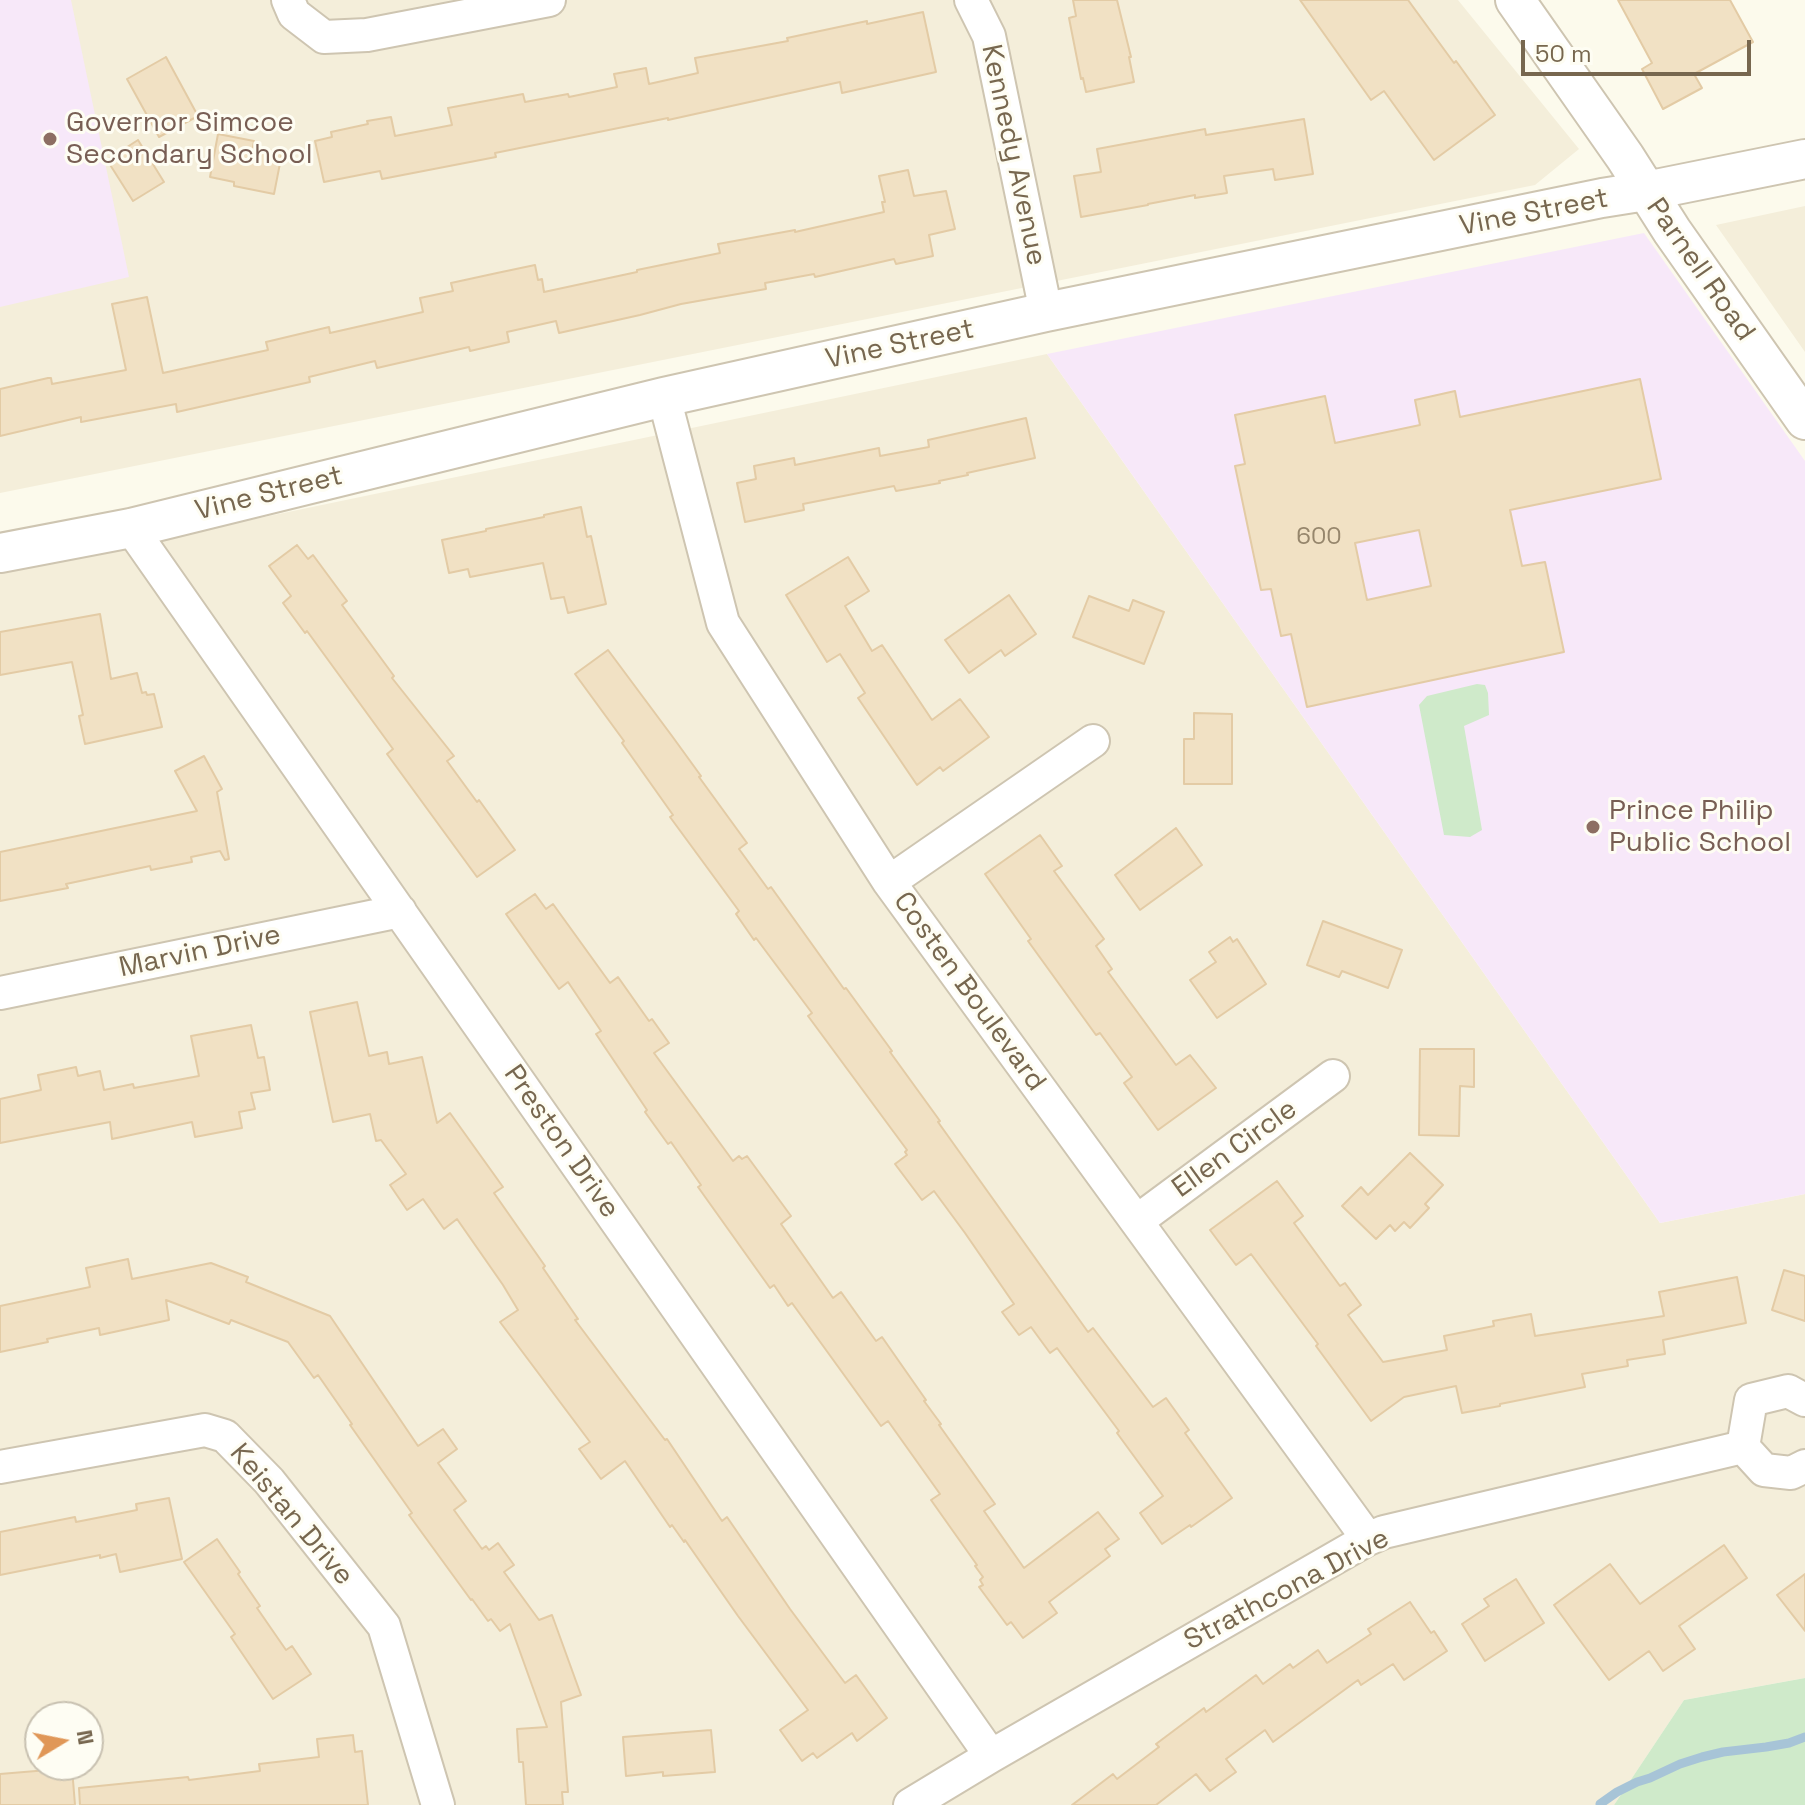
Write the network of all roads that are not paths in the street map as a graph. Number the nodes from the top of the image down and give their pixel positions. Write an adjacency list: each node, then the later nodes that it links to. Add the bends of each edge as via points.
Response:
1 (288, 0): 2 (street, via 294,14 324,37 367,35)
2 (549, 0)
3 (971, 0): 7 (street, Kennedy Avenue, via 989,36)
4 (1515, 0): 6 (street, Parnell Road)
5 (1805, 159): 6 (street, Vine Street)
6 (1646, 191): 7 (street, Vine Street); 9 (street, Parnell Road)
7 (1046, 312): 8 (street, Vine Street)
8 (664, 397): 10 (street, Vine Street); 13 (street, Costen Boulevard, via 723,623)
9 (1805, 420)
10 (131, 528): 11 (street, Vine Street); 14 (street, Preston Drive)
11 (0, 553)
12 (1093, 741): 13 (street)
13 (889, 882): 17 (street, Costen Boulevard)
14 (400, 911): 15 (street, Marvin Drive); 23 (street, Preston Drive)
15 (0, 993)
16 (1333, 1076): 17 (street, Ellen Circle)
17 (1137, 1221): 22 (street, Costen Boulevard)
18 (1805, 1400): 19 (street, via 1788,1391 1751,1400)
19 (1743, 1447): 20 (street, via 1764,1470 1791,1473); 22 (street, Strathcona Drive)
20 (1805, 1466)
21 (0, 1467): 24 (street, Keistan Drive, via 205,1430 225,1436 269,1481 384,1626)
22 (1368, 1539): 23 (street, Strathcona Drive)
23 (991, 1756): 25 (street, Strathcona Drive)
24 (438, 1805)
25 (910, 1805)

